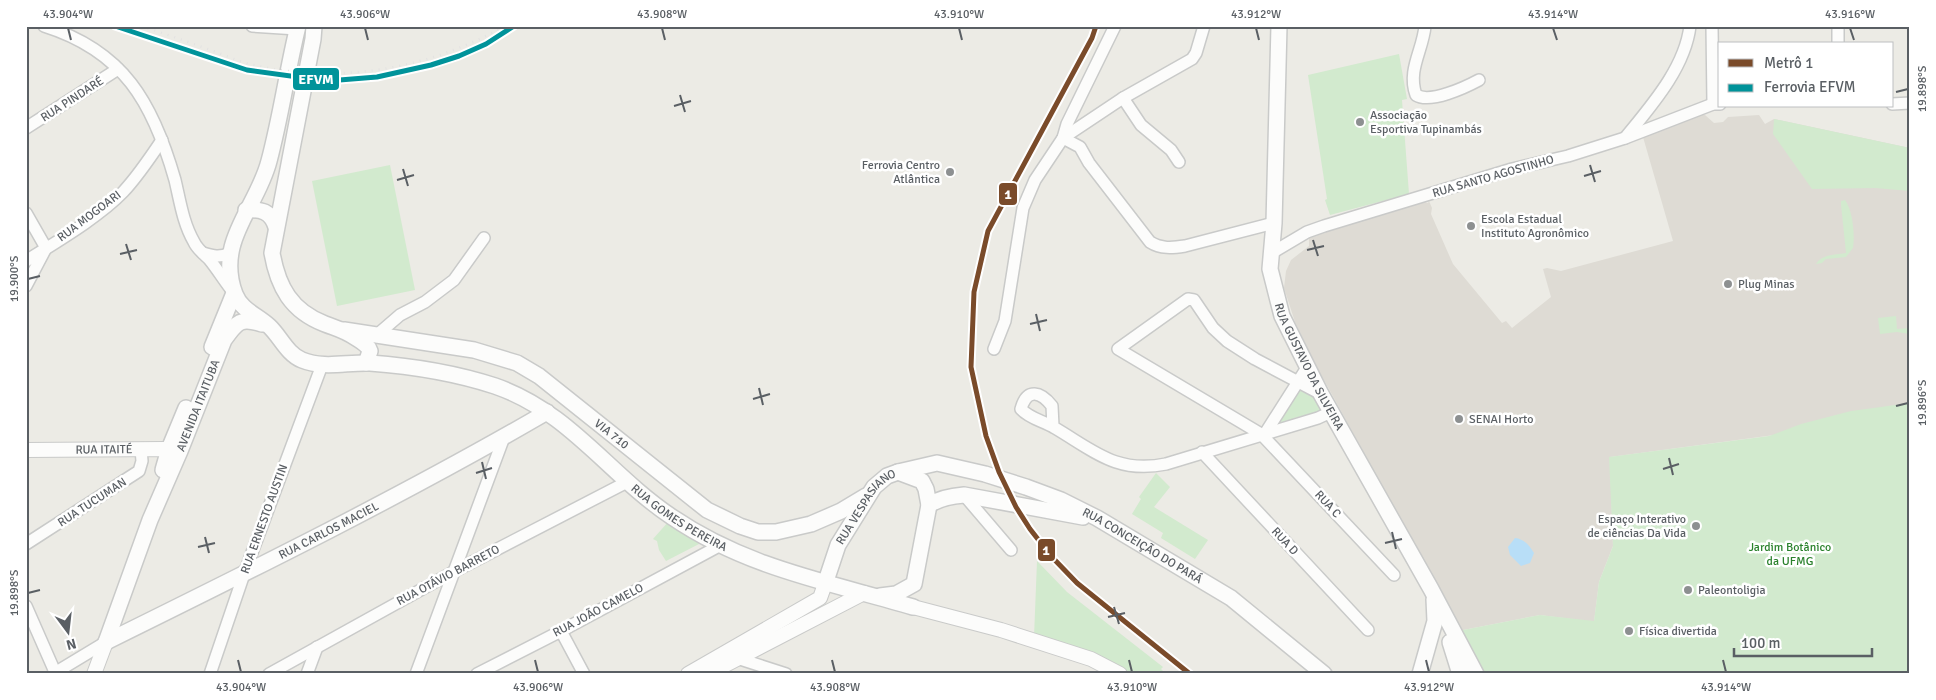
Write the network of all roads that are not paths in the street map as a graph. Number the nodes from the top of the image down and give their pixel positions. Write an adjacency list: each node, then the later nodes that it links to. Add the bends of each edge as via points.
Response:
1 (44, 26): 13 (street, via 91,47)
2 (252, 26): 11 (street)
3 (314, 26): 27 (main road)
4 (1116, 26): 20 (street)
5 (1204, 26): 15 (street, via 1192,59)
6 (1279, 26): 26 (main road, RUA GUSTAVO DA SILVEIRA)
7 (1425, 26): 14 (street, via 1413,68 1416,95 1424,98 1456,92)
8 (1690, 26): 21 (street, via 1676,68)
9 (1712, 26): 17 (street)
10 (1838, 26): 12 (street)
11 (297, 28): 24 (main road, via 270,160)
12 (1838, 42)
13 (118, 69): 19 (street, RUA PINDARÉ); 22 (street, via 137,89)
14 (1480, 80)
15 (1123, 98): 20 (street); 23 (street, via 1141,126 1171,150)
16 (1910, 103): 18 (street)
17 (1716, 104): 21 (street, RUA SANTO AGOSTINHO)
18 (1894, 104)
19 (26, 128)
20 (1063, 138): 26 (street, via 1080,147 1150,242 1157,246 1185,246); 41 (street, via 1035,180 1022,208 1005,321)
21 (1625, 138): 32 (street, RUA SANTO AGOSTINHO, via 1324,226)
22 (162, 140): 29 (street, RUA MOGOARI, via 123,192); 30 (street, via 185,222 193,242)
23 (1179, 162)
24 (246, 210): 27 (main road, via 265,211); 31 (main road)
25 (26, 214): 29 (street)
26 (1274, 223): 32 (main road, RUA GUSTAVO DA SILVEIRA)
27 (276, 227): 38 (main road, via 272,253 283,290 305,314)
28 (484, 238): 36 (street, via 454,280)
29 (46, 248): 33 (street, RUA MOGOARI); 34 (street)
30 (203, 253): 31 (street, via 222,257); 35 (street)
31 (230, 253): 35 (main road, via 229,269)
32 (1270, 254): 44 (main road, RUA GUSTAVO DA SILVEIRA, via 1270,269 1282,316)
33 (26, 261)
34 (26, 286)
35 (234, 293): 37 (main road, RUA GOMES PEREIRA, via 245,309); 54 (main road, AVENIDA ITAITUBA)
36 (393, 322): 39 (street); 40 (street, via 394,333)
37 (268, 326): 43 (main road, RUA GOMES PEREIRA, via 300,359); 54 (main road, AVENIDA ITAITUBA, via 249,320 240,321 228,334)
38 (344, 330): 39 (main road, VIA 710); 42 (main road, via 368,346 370,351)
39 (378, 334): 40 (main road, VIA 710)
40 (402, 338): 59 (main road, VIA 710, via 474,350 518,363 539,376 707,510 740,526 758,532 776,532 811,524)
41 (994, 349)
42 (366, 363): 43 (main road, RUA GOMES PEREIRA); 47 (main road, RUA GOMES PEREIRA, via 473,380 526,398)
43 (322, 365): 67 (street, RUA ERNESTO AUSTIN)
44 (1308, 366): 45 (street); 46 (main road, RUA GUSTAVO DA SILVEIRA)
45 (1298, 382): 46 (street); 50 (street); 50 (street, RUA C, via 1227,341 1213,328 1194,300 1188,299 1118,349)
46 (1321, 394): 48 (main road, RUA GUSTAVO DA SILVEIRA)
47 (547, 412): 51 (main road, RUA CARLOS MACIEL); 58 (main road, RUA GOMES PEREIRA)
48 (1331, 412): 50 (street); 72 (main road, RUA GUSTAVO DA SILVEIRA)
49 (1053, 426): 55 (street, via 1101,456 1140,468 1166,464)
50 (1264, 433): 55 (street); 68 (street, RUA C)
51 (504, 437): 66 (street); 67 (main road, RUA CARLOS MACIEL)
52 (141, 449): 53 (street, RUA ITAITÉ); 54 (street, RUA ITAITÉ); 63 (street, RUA TUCUMAN, via 142,461 138,471)
53 (26, 450)
54 (174, 450): 77 (main road, AVENIDA ITAITUBA)
55 (1202, 452): 75 (street, RUA D)
56 (937, 463): 57 (main road, RUA VESPASIANO); 62 (main road, RUA CONCEIÇÃO DO PARÁ, via 1026,487)
57 (898, 472): 59 (main road, RUA VESPASIANO, via 881,481); 61 (main road, via 922,481)
58 (629, 481): 64 (main road, RUA GOMES PEREIRA, via 670,516); 66 (street, RUA OTÁVIO BARRETO)
59 (868, 495): 69 (main road, RUA VESPASIANO, via 838,545)
60 (964, 496): 61 (main road, via 948,497); 62 (main road); 65 (street)
61 (929, 505): 70 (main road)
62 (1097, 518): 92 (main road, RUA CONCEIÇÃO DO PARÁ, via 1231,598)
63 (26, 544)
64 (719, 546): 69 (main road, RUA GOMES PEREIRA); 76 (street, RUA JOÃO CAMELO)
65 (1011, 550)
66 (453, 572): 78 (street, RUA OTÁVIO BARRETO); 85 (street)
67 (244, 574): 77 (main road, RUA CARLOS MACIEL); 82 (street, RUA ERNESTO AUSTIN)
68 (1394, 574)
69 (825, 584): 71 (main road, RUA GOMES PEREIRA); 79 (street, via 820,598)
70 (914, 584): 71 (main road, via 896,594); 74 (main road)
71 (871, 595): 74 (main road, RUA GOMES PEREIRA); 79 (street)
72 (1434, 595): 93 (main road, via 1435,621); 94 (main road); 95 (main road, RUA GUSTAVO DA SILVEIRA)
73 (26, 606): 80 (street)
74 (920, 609): 91 (street, RUA GOMES PEREIRA, via 1002,630 1081,656)
75 (1368, 630)
76 (561, 631): 86 (street, RUA JOÃO CAMELO); 87 (street)
77 (106, 642): 80 (street); 81 (street, AVENIDA ITAITUBA)
78 (317, 647): 83 (street, RUA OTÁVIO BARRETO); 84 (street)
79 (735, 654): 88 (street); 89 (street); 90 (street)
80 (54, 673)
81 (94, 674)
82 (210, 674)
83 (269, 674)
84 (307, 674)
85 (416, 674)
86 (477, 674)
87 (584, 674)
88 (688, 674)
89 (708, 674)
90 (786, 674)
91 (1120, 674)
92 (1324, 674)
93 (1420, 674)
94 (1460, 674)
95 (1476, 674)

